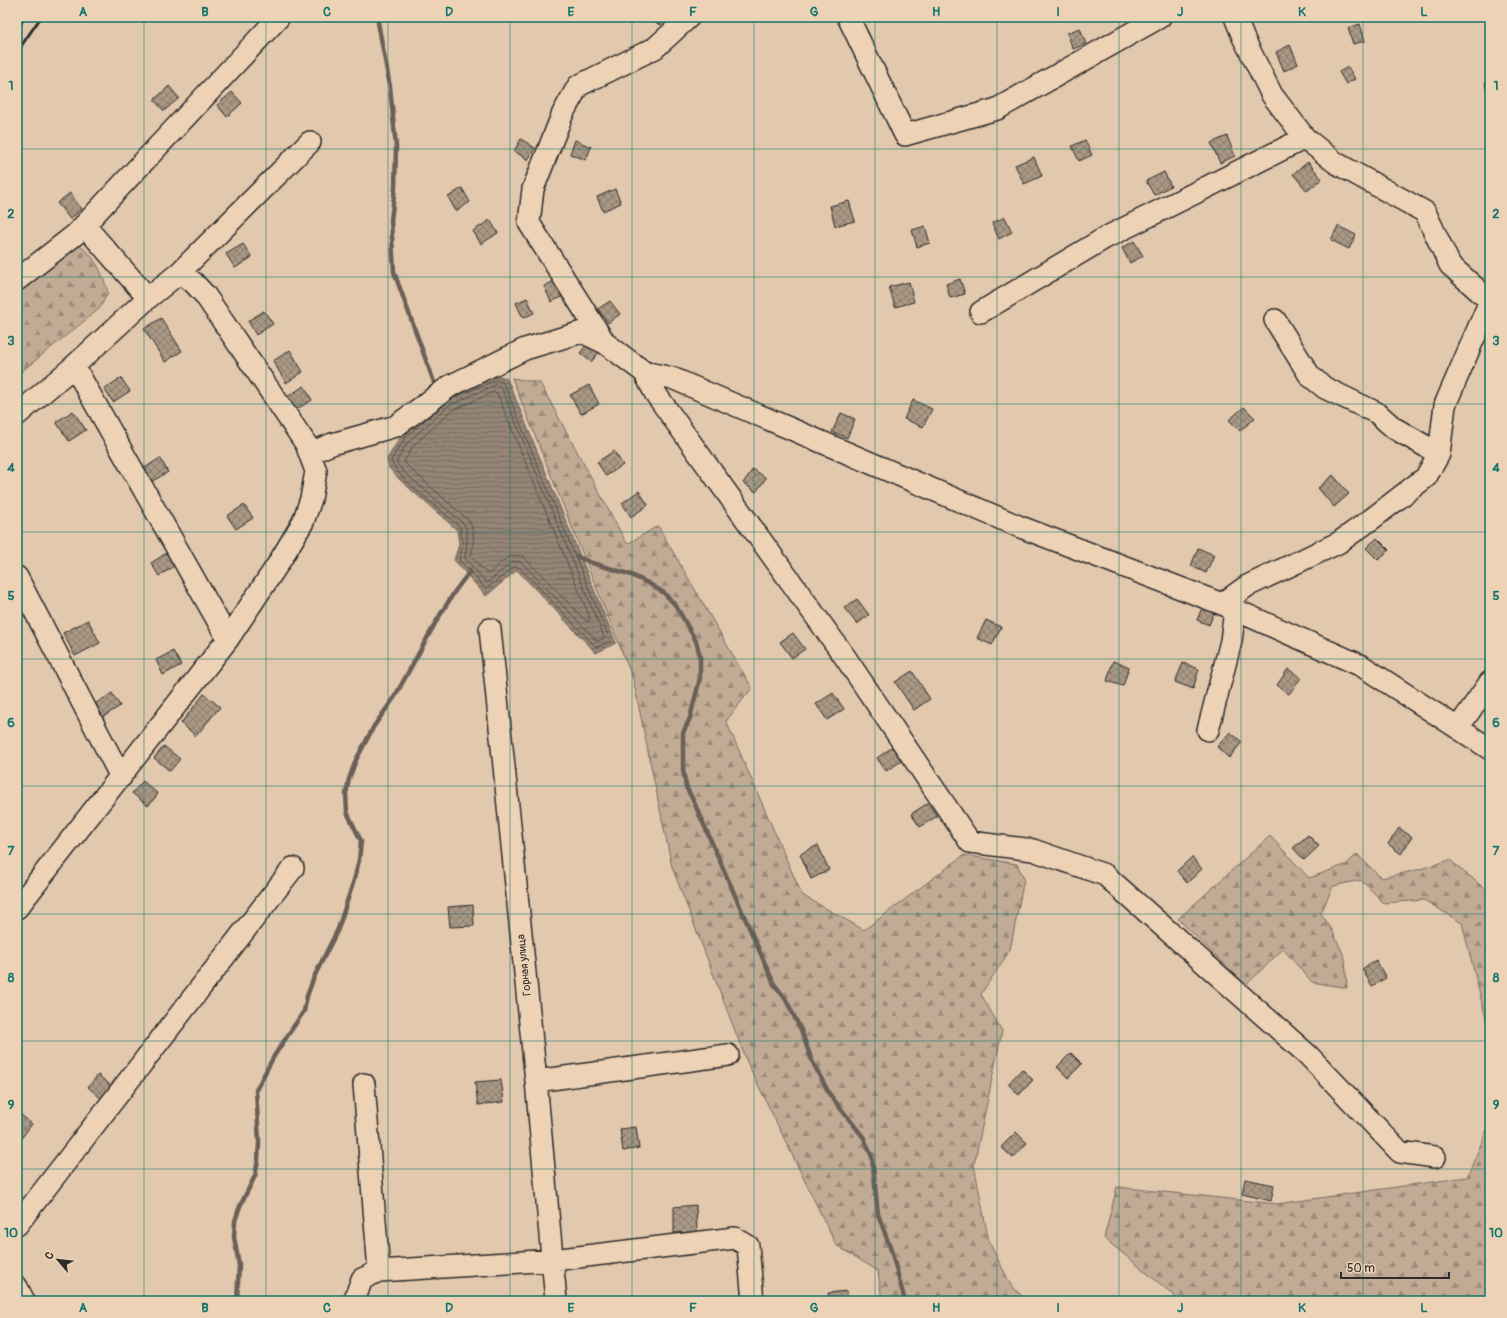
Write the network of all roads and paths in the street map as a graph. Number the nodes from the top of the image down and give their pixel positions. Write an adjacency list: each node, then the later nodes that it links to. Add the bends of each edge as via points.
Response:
1 (279, 17): 8 (street)
2 (689, 17): 15 (street, via 655,48 578,86 563,113 533,189 529,223)
3 (848, 17): 4 (street, via 905,135 997,109)
4 (1160, 17)
5 (1235, 17): 6 (street, via 1272,95)
6 (1305, 138): 12 (street, via 1336,163 1425,212 1450,265); 13 (street, via 1105,238)
7 (310, 142): 9 (street)
8 (84, 225): 10 (street); 11 (street)
9 (179, 273): 11 (street); 19 (street, via 193,282 205,295)
10 (17, 280)
11 (148, 298): 16 (street)
12 (1490, 301): 20 (street, via 1445,405)
13 (981, 312)
14 (1275, 320): 20 (street, via 1310,376 1325,388 1378,413 1394,428)
15 (605, 343): 17 (street); 19 (street, via 582,332 525,349 450,386 396,426)
16 (74, 366): 18 (street); 24 (street)
17 (644, 372): 22 (street, via 672,378 1018,526); 35 (street, via 655,393 845,657 970,842 1032,850 1105,875 1308,1055 1400,1152)
18 (17, 415)
19 (310, 453): 24 (street, via 316,472 303,522)
20 (1439, 454): 22 (street, via 1426,477 1374,518 1344,539 1247,586)
21 (17, 577): 29 (street)
22 (1228, 607): 26 (street, via 1362,666); 27 (street, via 1231,641)
23 (490, 629): 33 (street, Горная улица)
24 (228, 639): 29 (street)
25 (1490, 682): 26 (street)
26 (1458, 728): 28 (street)
27 (1208, 730)
28 (1490, 749)
29 (120, 777): 31 (street)
30 (293, 868): 36 (street)
31 (17, 908)
32 (728, 1055): 33 (street)
33 (536, 1081): 37 (street, Горная улица)
34 (364, 1084): 38 (street)
35 (1435, 1157)
36 (17, 1225)
37 (553, 1260): 38 (street); 42 (street, Горная улица); 43 (street, via 735,1238 748,1246)
38 (379, 1271): 41 (street, via 362,1279)
39 (17, 1287): 40 (street)
40 (24, 1301)
41 (354, 1301)
42 (556, 1301)
43 (754, 1301)

